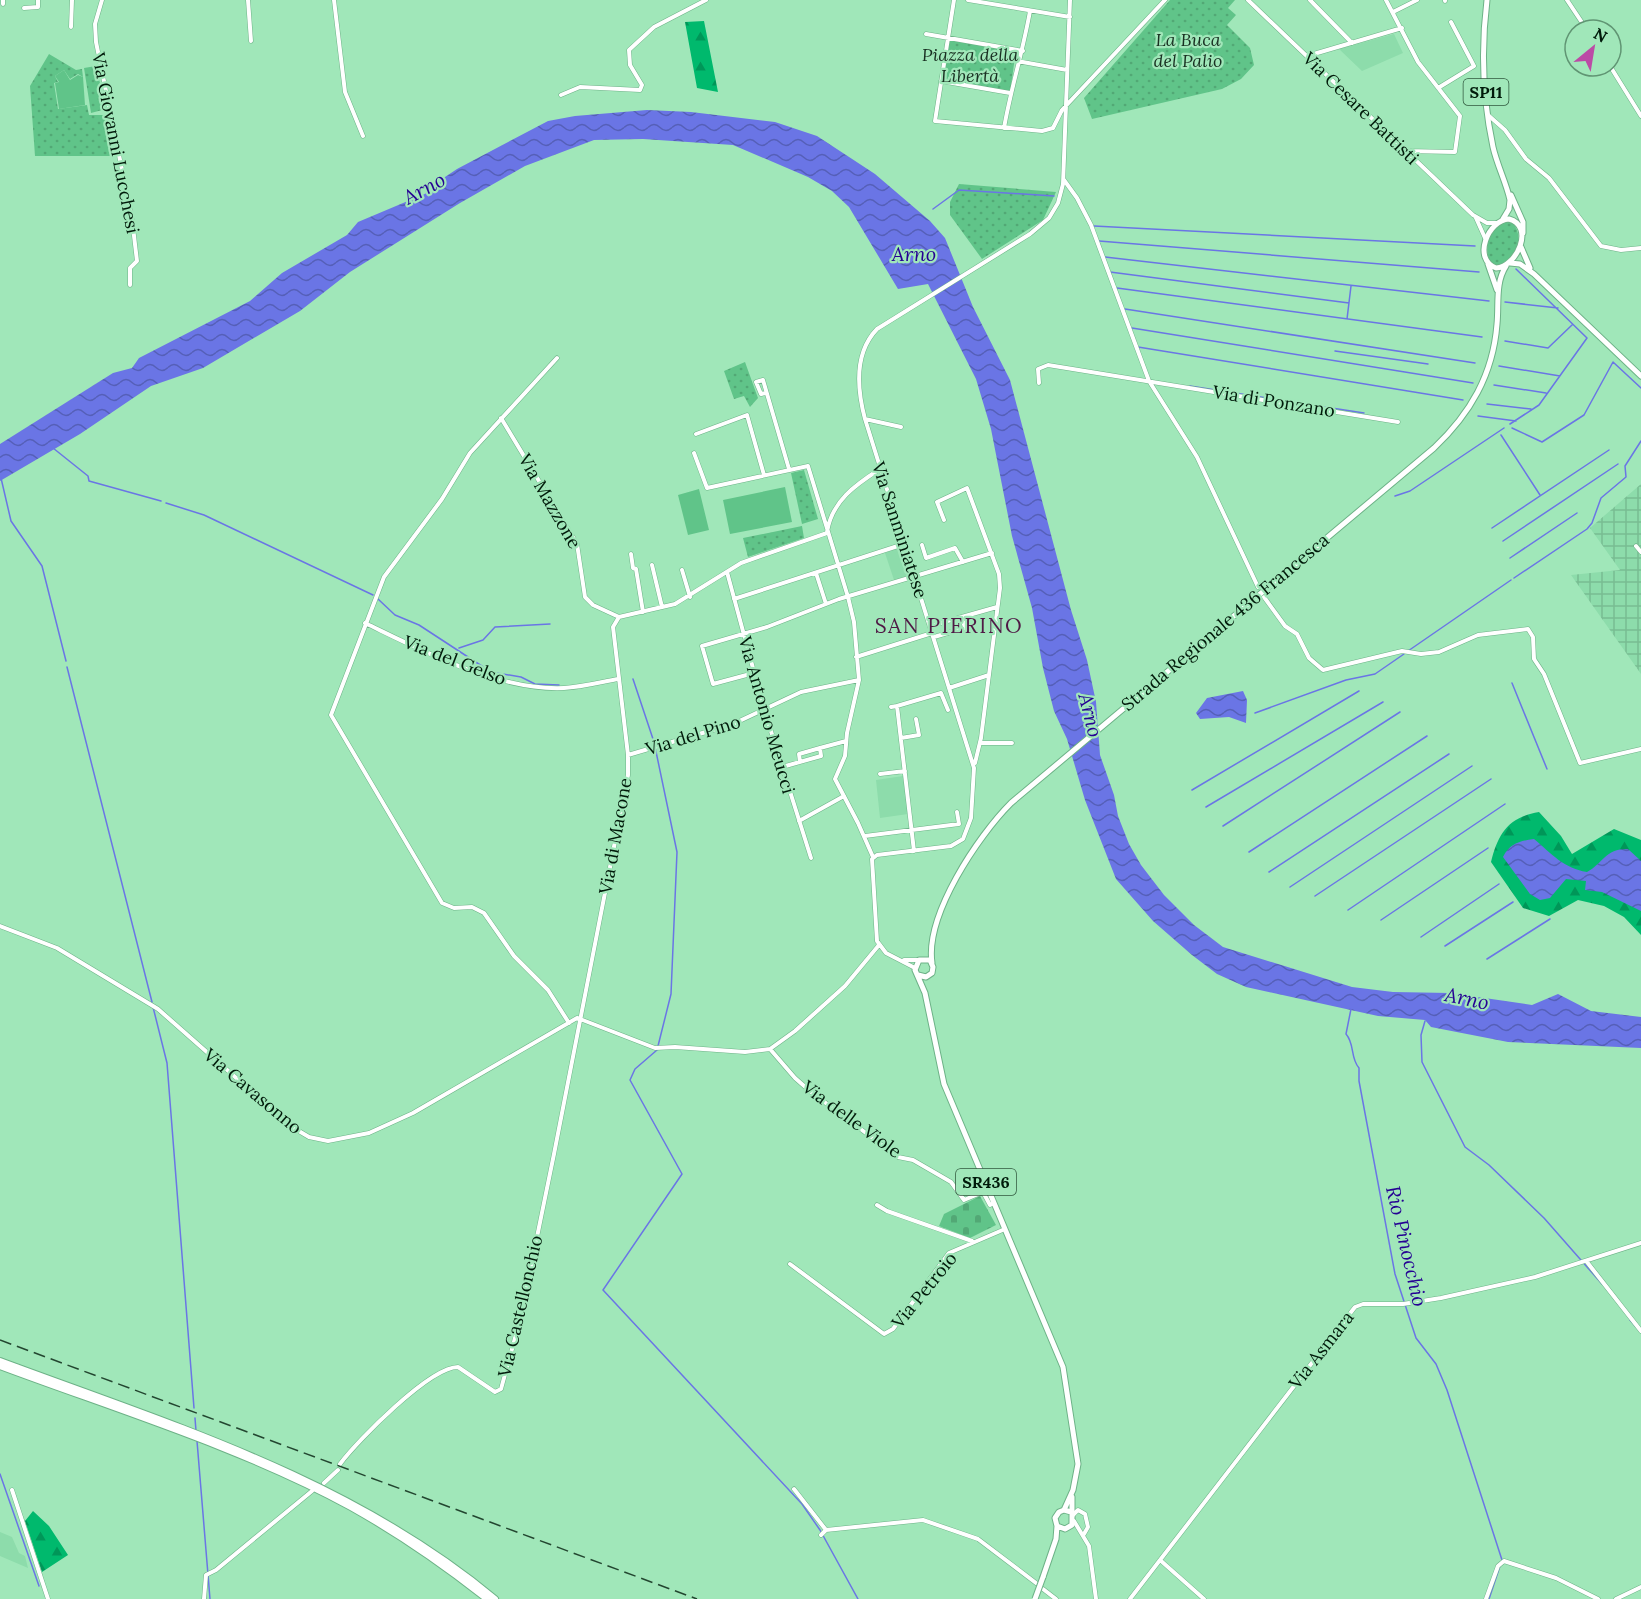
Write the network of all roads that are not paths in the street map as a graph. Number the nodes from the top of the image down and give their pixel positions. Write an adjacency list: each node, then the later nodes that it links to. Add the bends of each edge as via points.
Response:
1 (38, 0): 17 (street, via 38,7)
2 (72, 0): 23 (street)
3 (102, 0): 57 (street, Via Giovanni Lucchesi, via 95,24 96,42 132,219 137,261 130,268)
4 (248, 0): 27 (street)
5 (334, 0): 44 (street, via 345,92)
6 (706, 0): 39 (street, via 654,27 629,50 630,65 642,85 640,90 580,87)
7 (954, 0): 26 (street)
8 (968, 0): 18 (street)
9 (1070, 0): 20 (street)
10 (1165, 0): 40 (street)
11 (1248, 0): 30 (street, Via Cesare Battisti)
12 (1310, 0): 28 (street)
13 (1386, 0): 19 (street)
14 (1417, 0): 19 (street)
15 (1487, 0): 41 (main road, SP11, via 1484,62)
16 (1567, 0): 21 (street)
17 (24, 8)
18 (1030, 11): 20 (street); 29 (street)
19 (1393, 12): 24 (street)
20 (1070, 17): 32 (street)
21 (1579, 18)
22 (1451, 22): 37 (street, via 1474,66)
23 (71, 27)
24 (1402, 28): 28 (street); 37 (street, via 1418,62)
25 (926, 34): 26 (street)
26 (948, 38): 29 (street); 36 (street)
27 (251, 41)
28 (1352, 43): 30 (street)
29 (1023, 51): 31 (street)
30 (1307, 56): 45 (street, Via Cesare Battisti)
31 (1017, 61): 33 (street); 38 (street)
32 (1068, 61): 33 (street); 34 (street)
33 (1056, 68): 34 (street)
34 (1067, 70): 40 (street)
35 (1617, 78): 42 (street)
36 (941, 81): 38 (street); 43 (street, via 935,122)
37 (1438, 88): 45 (street, via 1460,116 1455,152)
38 (1010, 93): 43 (street)
39 (561, 95)
40 (1066, 108): 43 (street, via 1049,130); 46 (street)
41 (1488, 115): 47 (main road, SP11); 53 (street, via 1505,130 1526,159 1549,178 1602,246 1621,250)
42 (1641, 116)
43 (1004, 128)
44 (363, 136)
45 (1406, 151): 48 (street, Via Cesare Battisti)
46 (1063, 180): 61 (street, via 1091,225); 65 (street, Via Sanminiatese, via 1058,203 1043,224 874,332 860,364)
47 (1504, 183): 49 (main road, SP11, via 1510,204); 51 (main road, SP11, via 1523,222)
48 (1473, 215): 50 (street, Via Cesare Battisti); 52 (street, Via Cesare Battisti)
49 (1503, 219): 50 (main road); 51 (main road, SP11, via 1516,222)
50 (1497, 224): 52 (main road)
51 (1521, 241): 55 (main road); 56 (main road, SP11, via 1524,259)
52 (1485, 244): 54 (main road, Via Cesare Battisti)
53 (1641, 248)
54 (1488, 263): 55 (main road, SP11, via 1496,268); 58 (main road, Via Cesare Battisti)
55 (1508, 264): 56 (main road, SP11, via 1520,264); 58 (main road)
56 (1534, 274): 60 (main road, SP11)
57 (130, 285)
58 (1498, 294): 138 (main road, Strada Regionale 436 Francesca / SR436, via 1492,360 1478,393 1458,424 1018,795 980,837 943,910)
59 (557, 358): 64 (street)
60 (1641, 376)
61 (1149, 381): 62 (street, Via di Ponzano, via 1048,365 1038,369); 66 (street, Via di Ponzano); 90 (street, via 1197,457)
62 (1039, 383)
63 (766, 393): 71 (street)
64 (501, 418): 100 (street, Via Mazzone, via 577,544 585,597); 101 (street, via 460,466 442,500 384,577)
65 (865, 419): 67 (street); 70 (street, Via Sanminiatese)
66 (1398, 422)
67 (901, 427)
68 (696, 434): 72 (street, via 747,415)
69 (694, 453): 72 (street, via 707,488)
70 (880, 469): 73 (street, via 855,485); 77 (street, Via Sanminiatese)
71 (789, 470): 72 (street); 74 (street, via 808,466)
72 (764, 475)
73 (834, 509): 74 (street); 76 (street)
74 (821, 512): 76 (street)
75 (944, 520): 81 (street, via 937,502 967,488)
76 (827, 533): 85 (street); 87 (street)
77 (904, 544): 85 (street); 89 (street, Via Sanminiatese)
78 (922, 545): 83 (street, via 926,558 955,548)
79 (1636, 546): 80 (street)
80 (1641, 552)
81 (992, 553): 83 (street); 96 (street, via 999,574)
82 (631, 554): 98 (street)
83 (963, 562): 89 (street)
84 (652, 565): 97 (street)
85 (838, 566): 88 (street); 92 (street)
86 (682, 570): 91 (street)
87 (727, 572): 91 (street); 94 (street, Via Antonio Meucci)
88 (816, 573): 94 (street); 95 (street)
89 (915, 577): 92 (street); 102 (street, Via Sanminiatese)
90 (1258, 587)
91 (690, 597): 97 (street)
92 (848, 597): 95 (street); 105 (street)
93 (1264, 597): 121 (street, via 1285,626 1297,634 1309,658 1323,670 1407,651 1439,652 1478,635 1528,629 1533,637 1534,659 1544,674 1580,763)
94 (735, 599): 103 (street, Via Antonio Meucci)
95 (826, 604): 103 (street)
96 (997, 606): 99 (street); 107 (street)
97 (662, 607): 98 (street)
98 (643, 612): 100 (street)
99 (962, 616): 102 (street); 104 (street, via 965,628)
100 (619, 617): 108 (street, Via di Macone, via 613,623)
101 (365, 623): 108 (street, Via del Gelso, via 420,650 526,686 566,688); 147 (street, via 331,710 336,725 442,903 454,908 472,907 484,913 514,956 548,990)
102 (930, 626): 104 (street, Via Sanminiatese)
103 (744, 634): 106 (street, Via Antonio Meucci); 106 (street, via 703,648 713,684)
104 (933, 635): 105 (street); 110 (street, Via Sanminiatese)
105 (856, 657): 109 (street)
106 (754, 673): 113 (street, Via Antonio Meucci)
107 (989, 675): 110 (street); 118 (street)
108 (618, 679): 122 (street, Via di Macone)
109 (859, 680): 113 (street, Via del Pino, via 801,692); 117 (street)
110 (950, 688): 124 (street, Via Sanminiatese)
111 (891, 706): 112 (street)
112 (897, 706): 114 (street, via 941,693); 116 (street)
113 (764, 709): 122 (street, Via del Pino, via 733,724); 125 (street, Via Antonio Meucci)
114 (948, 710)
115 (916, 719): 116 (street, via 919,735)
116 (901, 738): 126 (street)
117 (846, 741): 120 (street); 128 (street, via 845,756 835,779)
118 (980, 743): 119 (street); 124 (street)
119 (1012, 743)
120 (820, 748): 123 (street, via 799,754); 123 (street, via 821,756)
121 (1641, 749)
122 (628, 755): 146 (street, Via di Macone, via 623,803)
123 (800, 762): 125 (street)
124 (974, 765): 133 (street, Via Sanminiatese, via 975,790 967,833 954,845)
125 (782, 767): 130 (street, Via Antonio Meucci)
126 (905, 771): 127 (street); 131 (street)
127 (880, 774)
128 (844, 796): 130 (street); 132 (street)
129 (957, 812): 131 (street, via 959,824)
130 (799, 821): 135 (street, Via Antonio Meucci)
131 (912, 830): 132 (street); 133 (street)
132 (865, 836): 134 (street)
133 (914, 850): 134 (street)
134 (873, 857): 137 (street)
135 (811, 858)
136 (0, 926): 147 (street, Via Cavasonno, via 57,948 158,1009 292,1127 309,1137 328,1141 352,1138 398,1121)
137 (879, 944): 139 (street); 148 (street, via 845,986)
138 (932, 945): 140 (main road, Strada Regionale 436 Francesca / SR436); 141 (main road, Strada Regionale 436 Francesca / SR436)
139 (901, 959): 140 (street); 142 (street)
140 (920, 960): 141 (main road); 142 (main road, Strada Regionale 436 Francesca / SR436)
141 (932, 963): 144 (main road, Strada Regionale 436 Francesca / SR436)
142 (915, 968): 143 (main road, Strada Regionale 436 Francesca / SR436)
143 (918, 975): 144 (main road); 145 (main road, Strada Regionale 436 Francesca / SR436)
144 (930, 975): 145 (main road, Strada Regionale 436 Francesca / SR436)
145 (925, 993): 149 (main road, Strada Regionale 436 Francesca / SR436, via 944,1084)
146 (580, 1020): 147 (street, Via Cavasonno); 148 (street, via 657,1048 746,1052); 161 (street, Via Castellonchio, via 520,1320 501,1389 495,1392 458,1367 443,1370 382,1420)
147 (569, 1023)
148 (770, 1049): 149 (street, Via delle Viole, via 811,1092 898,1157 913,1160 951,1182 964,1200 983,1192 990,1205)
149 (995, 1203): 151 (main road, Strada Regionale 436 Francesca / SR436)
150 (877, 1205): 152 (street, Via Petroio)
151 (1006, 1229): 152 (street, Via Petroio); 166 (main road, Strada Regionale 436 Francesca / SR436, via 1063,1367 1078,1464)
152 (972, 1241): 155 (street, Via Petroio, via 950,1253 893,1329 884,1334)
153 (1641, 1243): 154 (street, Via Asmara)
154 (1585, 1263): 156 (street); 174 (street, Via Asmara, via 1462,1293 1354,1307)
155 (790, 1264)
156 (1641, 1331)
157 (0, 1361): 159 (highway)
158 (0, 1366): 159 (highway)
159 (174, 1428): 160 (highway)
160 (228, 1449): 180 (highway, via 350,1506 418,1548); 181 (highway, via 290,1472 371,1513 437,1555)
161 (340, 1464)
162 (338, 1470): 163 (street)
163 (324, 1483)
164 (794, 1489): 175 (street, via 824,1533 924,1520 978,1539)
165 (12, 1490): 178 (street)
166 (1073, 1490): 168 (main road, Strada Regionale 436 Francesca / SR436); 169 (main road, Strada Regionale 436 Francesca / SR436)
167 (312, 1491): 179 (street, via 209,1574)
168 (1064, 1510): 169 (main road); 170 (main road, Strada Regionale 436 Francesca / SR436, via 1056,1516)
169 (1072, 1516): 171 (main road, Strada Regionale 436 Francesca / SR436); 172 (street); 172 (street, via 1078,1510 1085,1514 1088,1527)
170 (1057, 1526): 171 (main road); 173 (main road, Strada Regionale 436 Francesca / SR436)
171 (1066, 1529): 172 (street); 173 (main road, Strada Regionale 436 Francesca / SR436)
172 (1083, 1533): 184 (street, via 1089,1546)
173 (1054, 1546): 182 (main road, Strada Regionale 436 Francesca / SR436, bridge)
174 (1160, 1560): 185 (street, Via Asmara); 186 (street)
175 (1036, 1583)
176 (1641, 1587): 189 (street)
177 (1043, 1589): 183 (street)
178 (48, 1599)
179 (204, 1599)
180 (487, 1599)
181 (495, 1599)
182 (1035, 1599)
183 (1056, 1599)
184 (1096, 1599)
185 (1130, 1599)
186 (1204, 1599)
187 (1486, 1599): 188 (street, via 1498,1566 1504,1561 1556,1578)
188 (1598, 1599)
189 (1616, 1599)

